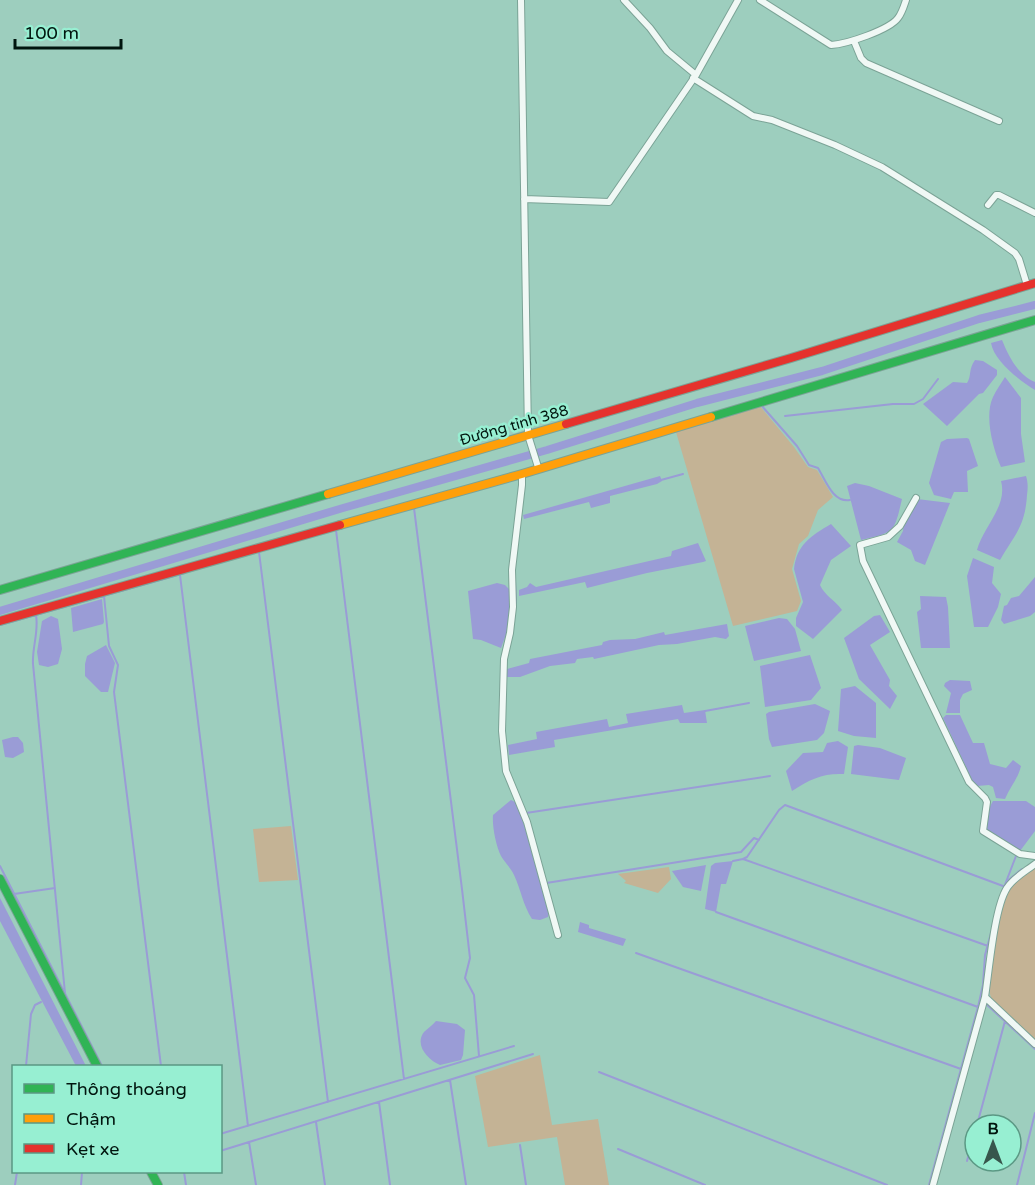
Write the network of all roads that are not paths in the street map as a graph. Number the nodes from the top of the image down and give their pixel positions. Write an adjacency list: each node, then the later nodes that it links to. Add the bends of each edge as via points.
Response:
1 (521, 0): 9 (street)
2 (624, 0): 7 (street)
3 (760, 0): 6 (street, via 829,45)
4 (906, 0): 6 (street, via 896,21)
5 (735, 1): 7 (street)
6 (854, 41): 8 (street, via 866,63)
7 (694, 76): 9 (street, via 609,202); 12 (street, via 753,116 772,120 882,166 1015,253)
8 (999, 121)
9 (524, 199): 14 (street)
10 (988, 205): 11 (street, via 998,195)
11 (1035, 213)
12 (1031, 284): 14 (street, Đường tỉnh 388)
13 (1035, 320): 15 (street)
14 (529, 437): 15 (street); 18 (street, Đường tỉnh 388)
15 (538, 468): 16 (street)
16 (522, 474): 19 (street); 23 (street, via 512,570 513,607 504,659 503,740 507,771 527,822)
17 (916, 498): 20 (street, via 900,526 888,537 860,545 863,561 969,782 987,802 982,831 1020,854)
18 (0, 590)
19 (0, 621)
20 (1035, 856)
21 (1035, 864): 24 (street, via 1005,892)
22 (0, 879): 26 (street)
23 (558, 935)
24 (985, 997): 25 (street); 27 (street)
25 (1035, 1044)
26 (96, 1065)
27 (933, 1185)

